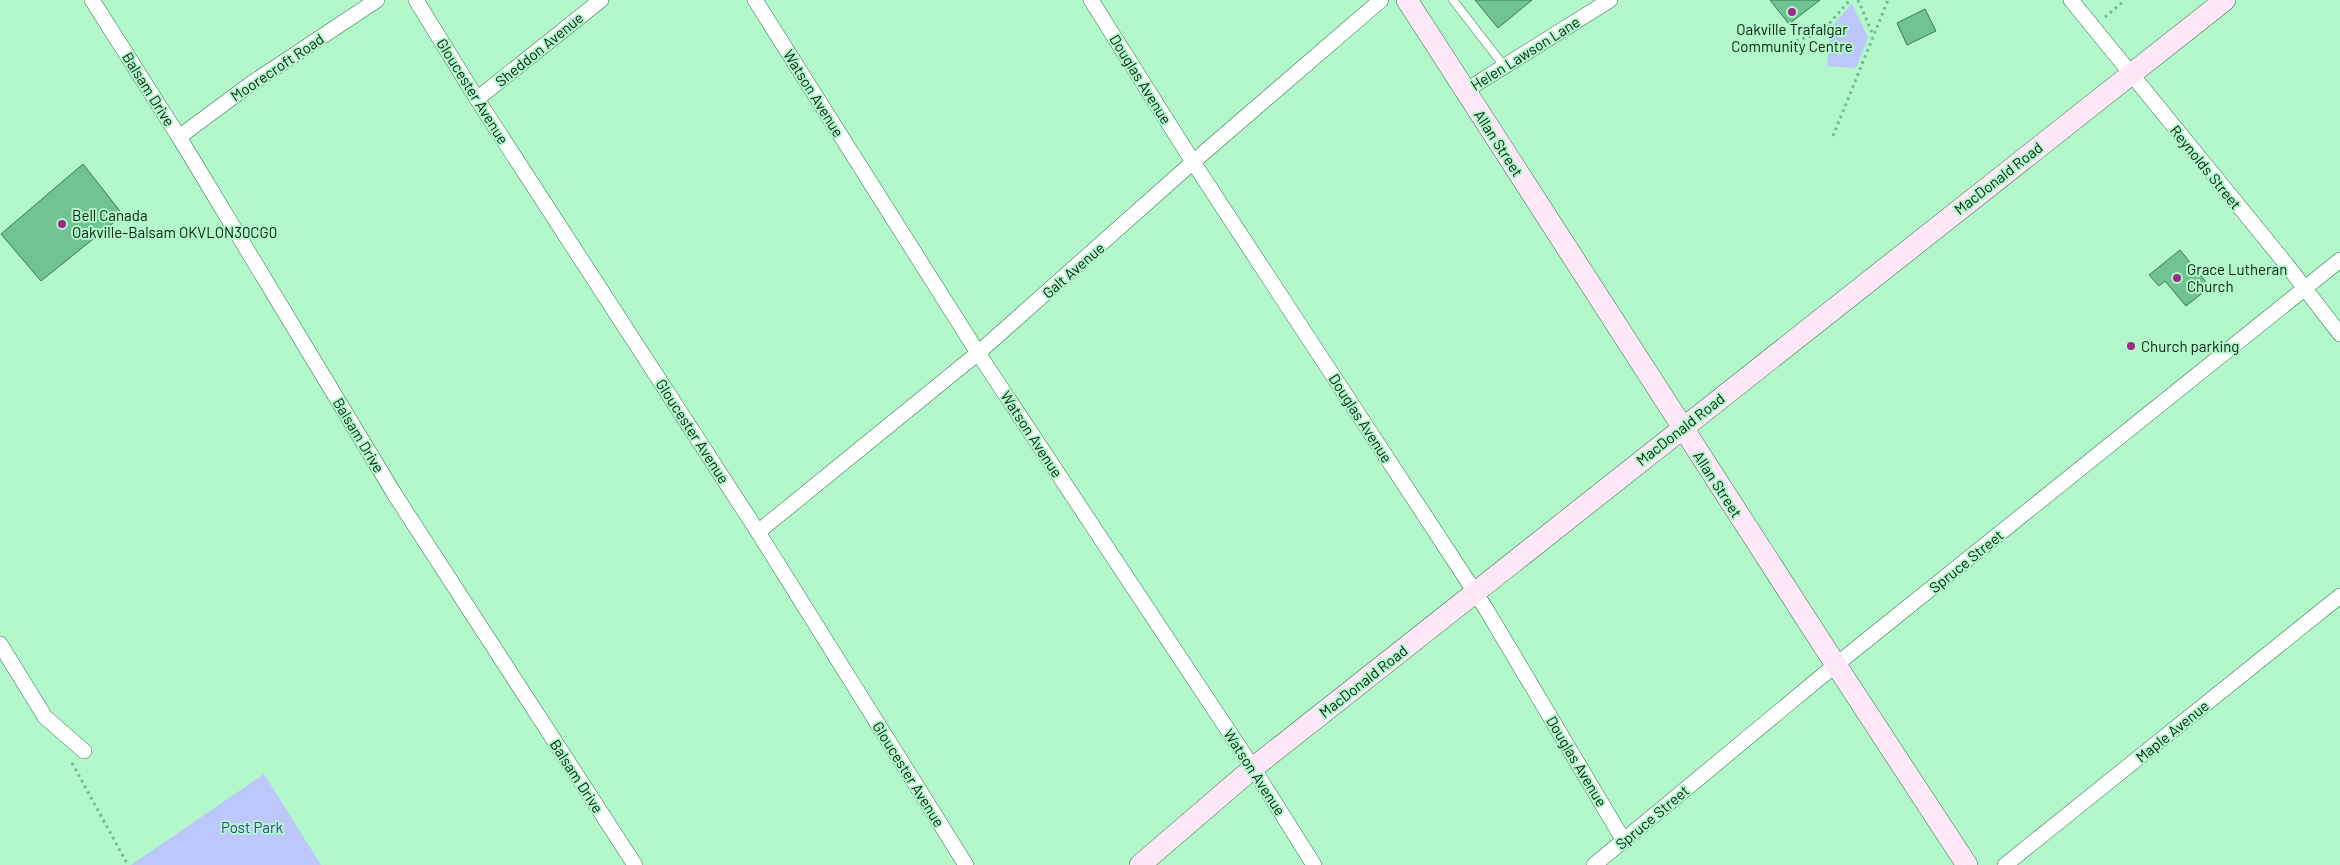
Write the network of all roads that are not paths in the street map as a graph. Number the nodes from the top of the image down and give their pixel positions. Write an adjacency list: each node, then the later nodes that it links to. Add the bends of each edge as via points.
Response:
1 (92, 0): 17 (street, Balsam Drive)
2 (377, 0): 17 (street, Moorecroft Road, via 252,83)
3 (416, 0): 16 (street, Gloucester Avenue)
4 (601, 0): 16 (street, Sheddon Avenue)
5 (755, 0): 22 (street, Watson Avenue)
6 (1091, 0): 18 (street, Douglas Avenue)
7 (1381, 0): 18 (street, Galt Avenue)
8 (1407, 0): 15 (street, Allan Street)
9 (1453, 0): 13 (lane)
10 (1610, 0): 13 (street, Helen Lawson Lane)
11 (2071, 0): 14 (street, Reynolds Street)
12 (2225, 0): 14 (street, MacDonald Road)
13 (1504, 66): 15 (street, Helen Lawson Lane)
14 (2132, 75): 20 (street, Reynolds Street); 23 (street, MacDonald Road)
15 (1465, 91): 23 (street, Allan Street)
16 (477, 99): 24 (street, Gloucester Avenue)
17 (179, 137): 32 (street, Balsam Drive, via 395,495)
18 (1192, 162): 22 (street, Galt Avenue); 25 (street, Douglas Avenue)
19 (2340, 260): 20 (street, Spruce Street)
20 (2306, 289): 21 (street, Reynolds Street); 28 (street, Spruce Street)
21 (2340, 334)
22 (978, 353): 24 (street, Galt Avenue); 30 (street, Watson Avenue)
23 (1682, 428): 25 (street, MacDonald Road); 28 (street, Allan Street)
24 (758, 532): 33 (street, Gloucester Avenue)
25 (1475, 593): 30 (street, MacDonald Road); 31 (street, Douglas Avenue)
26 (2340, 596): 38 (street, Maple Avenue)
27 (0, 644): 29 (street, via 46,717)
28 (1836, 665): 31 (street, Spruce Street); 37 (street, Allan Street)
29 (84, 751)
30 (1252, 768): 34 (street, MacDonald Road); 35 (street, Watson Avenue)
31 (1624, 841): 36 (street, Spruce Street)
32 (635, 865)
33 (966, 865)
34 (1140, 865)
35 (1314, 865)
36 (1594, 865)
37 (1967, 865)
38 (2005, 865)

